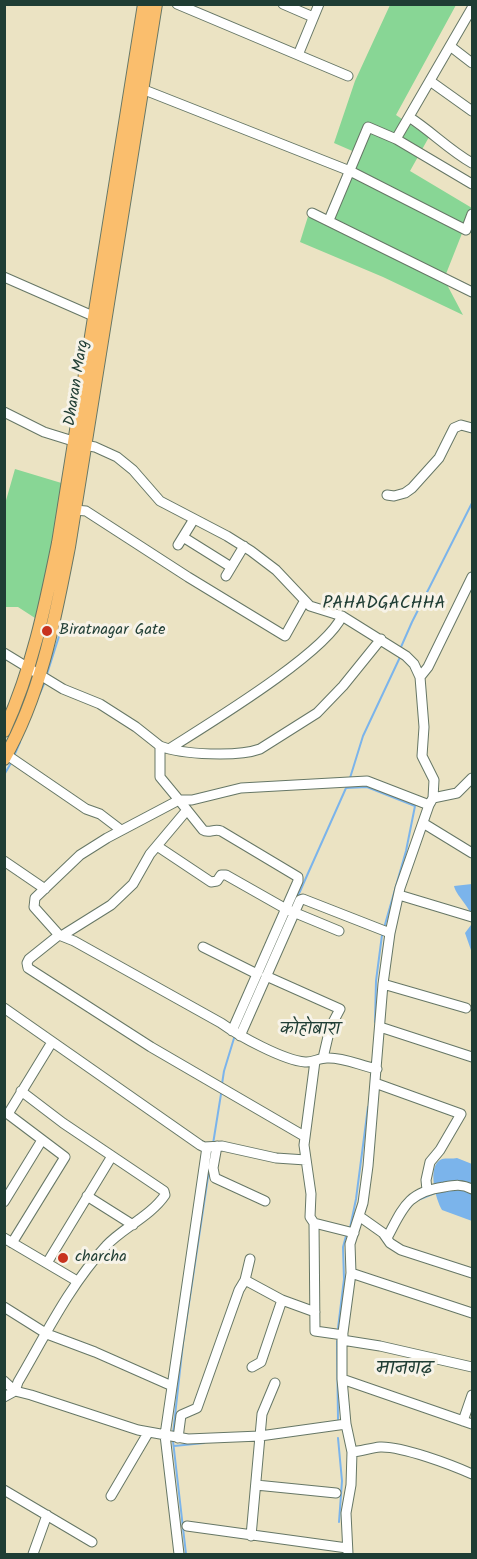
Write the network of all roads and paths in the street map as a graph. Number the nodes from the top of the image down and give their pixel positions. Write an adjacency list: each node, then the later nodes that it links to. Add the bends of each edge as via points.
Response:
1 (144, 4): 25 (main road, Dharan Marg)
2 (156, 4): 13 (main road, Dharan Marg)
3 (177, 4): 9 (street)
4 (283, 4): 7 (street)
5 (318, 4): 7 (street)
6 (472, 8): 8 (street)
7 (314, 17): 9 (street)
8 (450, 46): 10 (street); 12 (street)
9 (298, 55): 11 (street)
10 (472, 63)
11 (348, 76)
12 (430, 81): 14 (street); 15 (street)
13 (142, 89): 18 (street); 28 (main road, Dharan Marg)
14 (472, 111)
15 (409, 117): 16 (street); 17 (street)
16 (396, 140): 18 (street, via 368,127); 19 (street)
17 (472, 163)
18 (350, 171): 21 (street, via 466,230); 22 (street)
19 (472, 184)
20 (312, 213): 22 (street)
21 (472, 214)
22 (329, 220): 24 (street)
23 (4, 277): 25 (street)
24 (472, 292)
25 (93, 316): 28 (main road, Dharan Marg)
26 (4, 412): 28 (street, via 44,432)
27 (472, 428): 29 (street, via 454,428 439,458 412,488)
28 (79, 443): 30 (main road, Dharan Marg); 31 (street, via 117,457 160,501); 38 (main road, Dharan Marg)
29 (387, 495)
30 (75, 510): 34 (street, via 86,511 285,636); 38 (main road, Dharan Marg, via 53,625)
31 (194, 519): 32 (street); 32 (street, via 180,541 228,571)
32 (244, 546): 34 (street, via 276,570)
33 (472, 577): 39 (street)
34 (304, 602): 35 (street)
35 (342, 616): 36 (street); 41 (street, via 339,624 296,663)
36 (381, 639): 39 (street, via 406,656); 41 (street, via 317,713 260,749 251,753 200,753)
37 (4, 654): 38 (street)
38 (34, 671): 40 (main road, Dharan Marg); 41 (street, via 108,709); 42 (main road, Dharan Marg)
39 (420, 677): 45 (street, via 422,756 434,780)
40 (4, 731)
41 (165, 748): 44 (street, via 160,777)
42 (6, 757): 48 (street)
43 (472, 778): 45 (street, via 457,793)
44 (179, 800): 45 (street, via 241,788 367,781); 46 (street); 48 (street)
45 (431, 801): 47 (street)
46 (187, 810): 49 (street); 54 (street, via 205,831 221,831 298,877)
47 (423, 822): 50 (street); 53 (street)
48 (121, 830): 52 (street, via 80,855)
49 (157, 846): 54 (street, via 211,882 226,875); 58 (street, via 133,884 111,905)
50 (472, 853)
51 (4, 861): 52 (street)
52 (45, 888): 58 (street, via 35,898 34,907)
53 (399, 895): 55 (street); 57 (street)
54 (290, 910): 56 (street); 57 (street, via 303,899); 60 (street)
55 (471, 917)
56 (339, 931)
57 (390, 933): 61 (street)
58 (61, 935): 65 (street); 72 (street, via 29,959 28,968 151,1047)
59 (203, 946): 60 (street)
60 (262, 975): 65 (street); 68 (street, via 340,1009)
61 (383, 984): 63 (street); 64 (street)
62 (4, 1008): 66 (street)
63 (466, 1008)
64 (380, 1027): 67 (street); 69 (street)
65 (236, 1033): 68 (street, via 296,1060)
66 (52, 1042): 71 (street); 74 (street, via 200,1145)
67 (472, 1057)
68 (319, 1060): 69 (street, via 333,1058); 72 (street)
69 (376, 1069): 70 (street)
70 (375, 1083): 78 (street, via 461,1114 430,1162 426,1180); 82 (street)
71 (21, 1091): 73 (street, via 8,1116); 75 (street)
72 (304, 1136): 76 (street)
73 (42, 1140): 81 (street); 87 (street, via 64,1158)
74 (212, 1146): 76 (street); 80 (street, via 215,1178); 105 (street)
75 (112, 1156): 79 (street); 84 (street, via 164,1191 164,1197)
76 (306, 1160): 83 (street, via 310,1217)
77 (472, 1188): 78 (street, via 460,1185)
78 (429, 1190): 86 (street, via 404,1205)
79 (87, 1196): 84 (street); 89 (street)
80 (265, 1201)
81 (4, 1202)
82 (359, 1216): 85 (street); 86 (street)
83 (314, 1223): 85 (street); 96 (street)
84 (133, 1226): 93 (street, via 107,1244)
85 (354, 1233): 90 (street, via 350,1245)
86 (387, 1238): 91 (street, via 401,1250)
87 (8, 1241): 89 (street)
88 (250, 1259): 92 (street)
89 (47, 1263): 93 (street)
90 (351, 1273): 97 (street); 99 (street)
91 (472, 1273)
92 (245, 1280): 94 (street); 114 (street, via 197,1408 181,1415)
93 (77, 1281): 98 (street)
94 (282, 1300): 96 (street); 100 (street, via 261,1362)
95 (4, 1307): 98 (street)
96 (315, 1312): 99 (street, via 315,1330)
97 (472, 1313)
98 (47, 1334): 105 (street); 106 (street)
99 (342, 1338): 101 (street); 102 (street)
100 (252, 1367)
101 (472, 1367)
102 (342, 1379): 109 (street); 110 (street)
103 (4, 1381): 106 (street)
104 (275, 1383): 113 (street, via 262,1414)
105 (172, 1386): 112 (street)
106 (15, 1391): 108 (street); 111 (street)
107 (472, 1395): 109 (street)
108 (4, 1397)
109 (468, 1422)
110 (346, 1424): 113 (street); 115 (street)
111 (148, 1433): 112 (street); 120 (street)
112 (165, 1435): 114 (street); 127 (street)
113 (260, 1436): 114 (street); 117 (street)
114 (178, 1438)
115 (352, 1452): 116 (street, via 390,1448); 125 (street)
116 (472, 1474)
117 (256, 1485): 119 (street); 123 (street)
118 (4, 1490): 121 (street)
119 (336, 1493)
120 (111, 1496)
121 (48, 1515): 124 (street); 126 (street)
122 (187, 1526): 123 (street)
123 (251, 1536): 125 (street)
124 (92, 1542)
125 (347, 1551)
126 (33, 1554)
127 (179, 1554)

